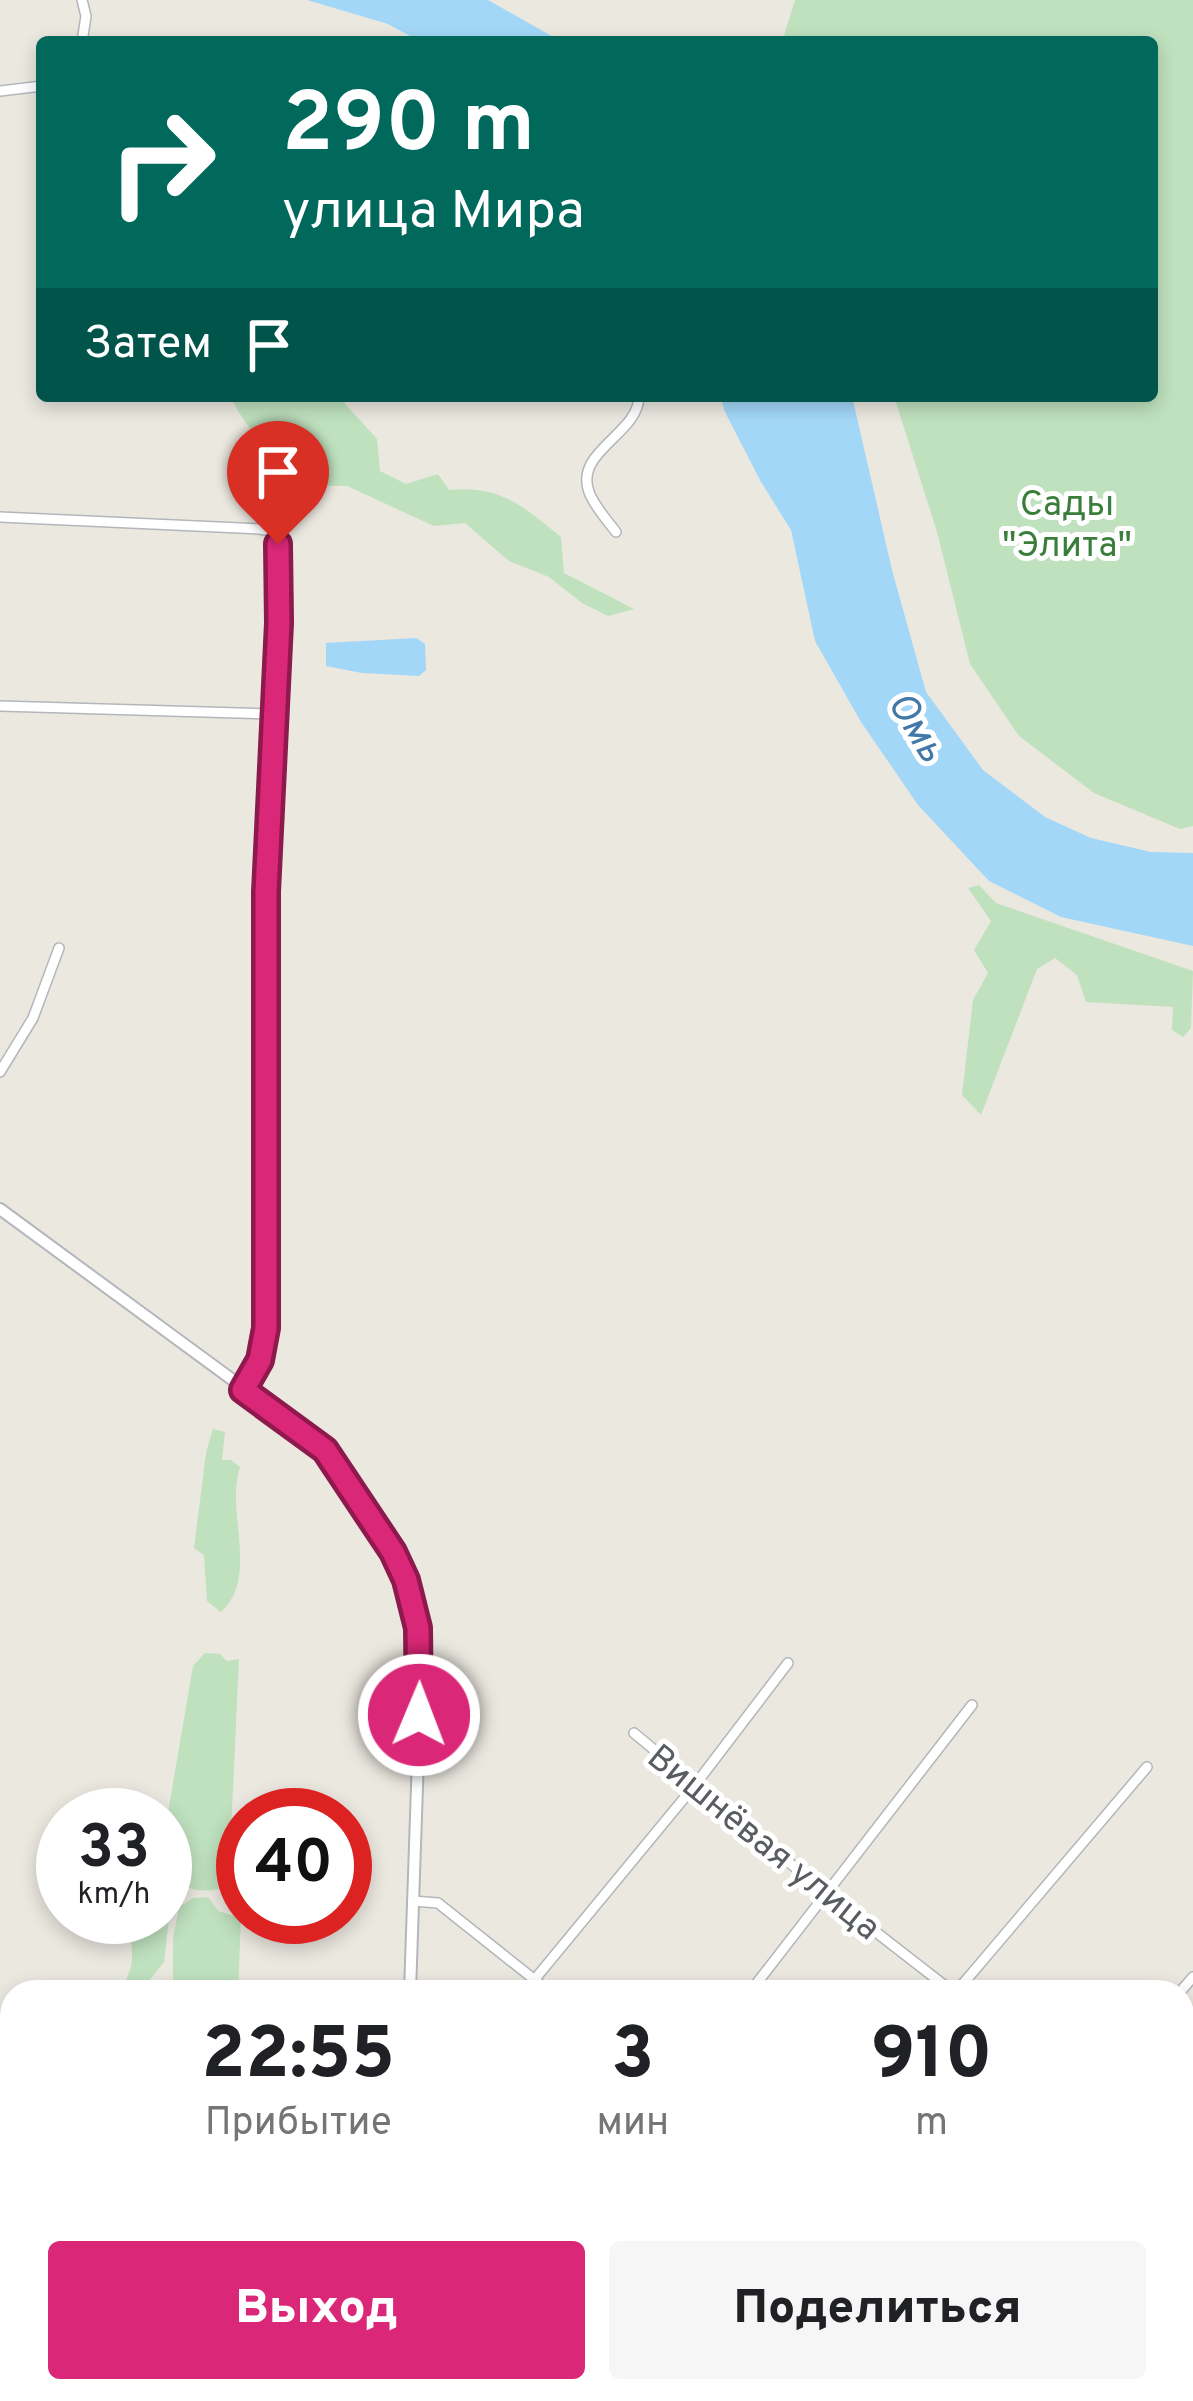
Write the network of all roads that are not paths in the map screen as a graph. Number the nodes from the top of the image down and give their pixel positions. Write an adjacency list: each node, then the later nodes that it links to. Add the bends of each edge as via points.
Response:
1 (82, 0): 2 (street)
2 (83, 36)
3 (36, 87): 4 (street)
4 (0, 91)
5 (640, 402): 7 (street, via 587,478)
6 (0, 517): 9 (street, via 272,531 279,560)
7 (616, 532)
8 (0, 706): 9 (street)
9 (272, 714): 13 (street, via 266,1328 260,1360)
10 (59, 948): 11 (street, via 33,1018)
11 (0, 1072)
12 (0, 1210): 13 (street)
13 (240, 1389): 20 (street, via 325,1450 406,1580 421,1670)
14 (788, 1663): 18 (street)
15 (972, 1705): 19 (street)
16 (634, 1733): 18 (street, Вишнёвая улица)
17 (1148, 1767): 25 (street)
18 (695, 1785): 19 (street, Вишнёвая улица); 21 (street)
19 (826, 1894): 23 (street); 24 (street, Вишнёвая улица)
20 (413, 1901): 21 (street, via 438,1903); 22 (street)
21 (535, 1979)
22 (410, 1980)
23 (759, 1980)
24 (939, 1980)
25 (965, 1980)

